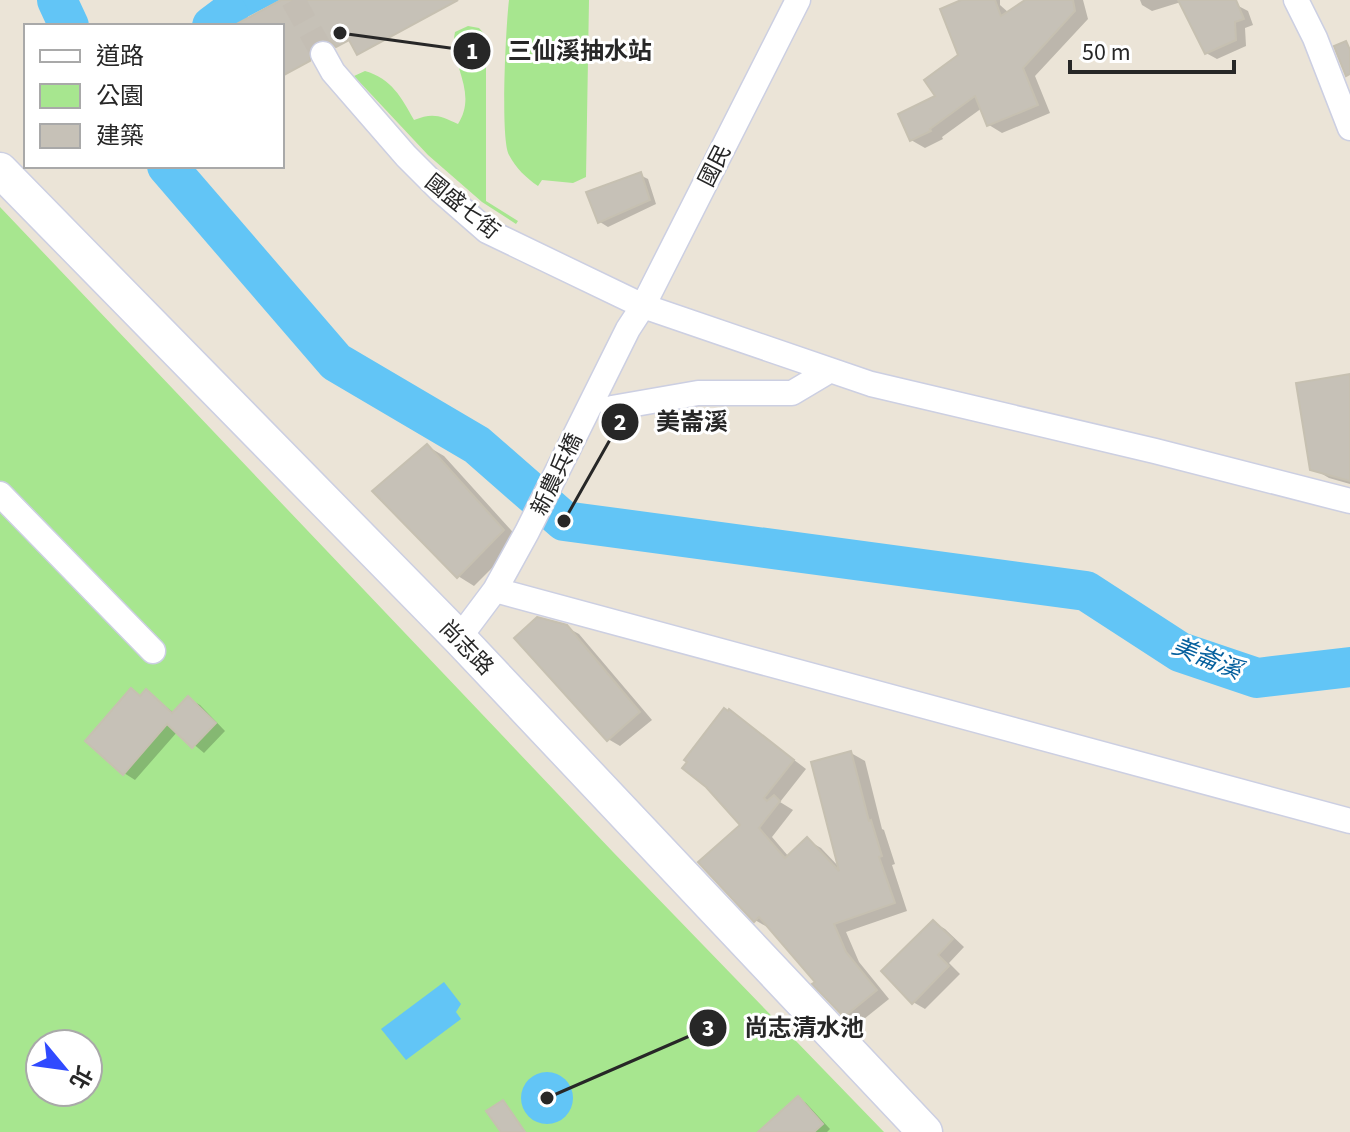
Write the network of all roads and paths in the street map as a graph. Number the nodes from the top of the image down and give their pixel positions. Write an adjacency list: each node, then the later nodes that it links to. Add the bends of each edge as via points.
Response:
1 (798, 0): 6 (street, 國民)
2 (1296, 0): 4 (street)
3 (323, 54): 6 (street, 國盛七街, via 406,156 487,231)
4 (1350, 128)
5 (0, 170): 13 (street, 尚志路)
6 (643, 306): 7 (street, 國民); 8 (street, 國盛七街)
7 (628, 329): 12 (street, 新農兵橋)
8 (829, 371): 9 (street, via 792,393 698,393); 11 (street, 國盛七街)
9 (612, 408)
10 (0, 494): 14 (street)
11 (1350, 501)
12 (495, 590): 13 (street, 新農兵橋); 15 (street)
13 (459, 638): 16 (street, 尚志路)
14 (153, 651)
15 (1350, 821)
16 (925, 1132)

